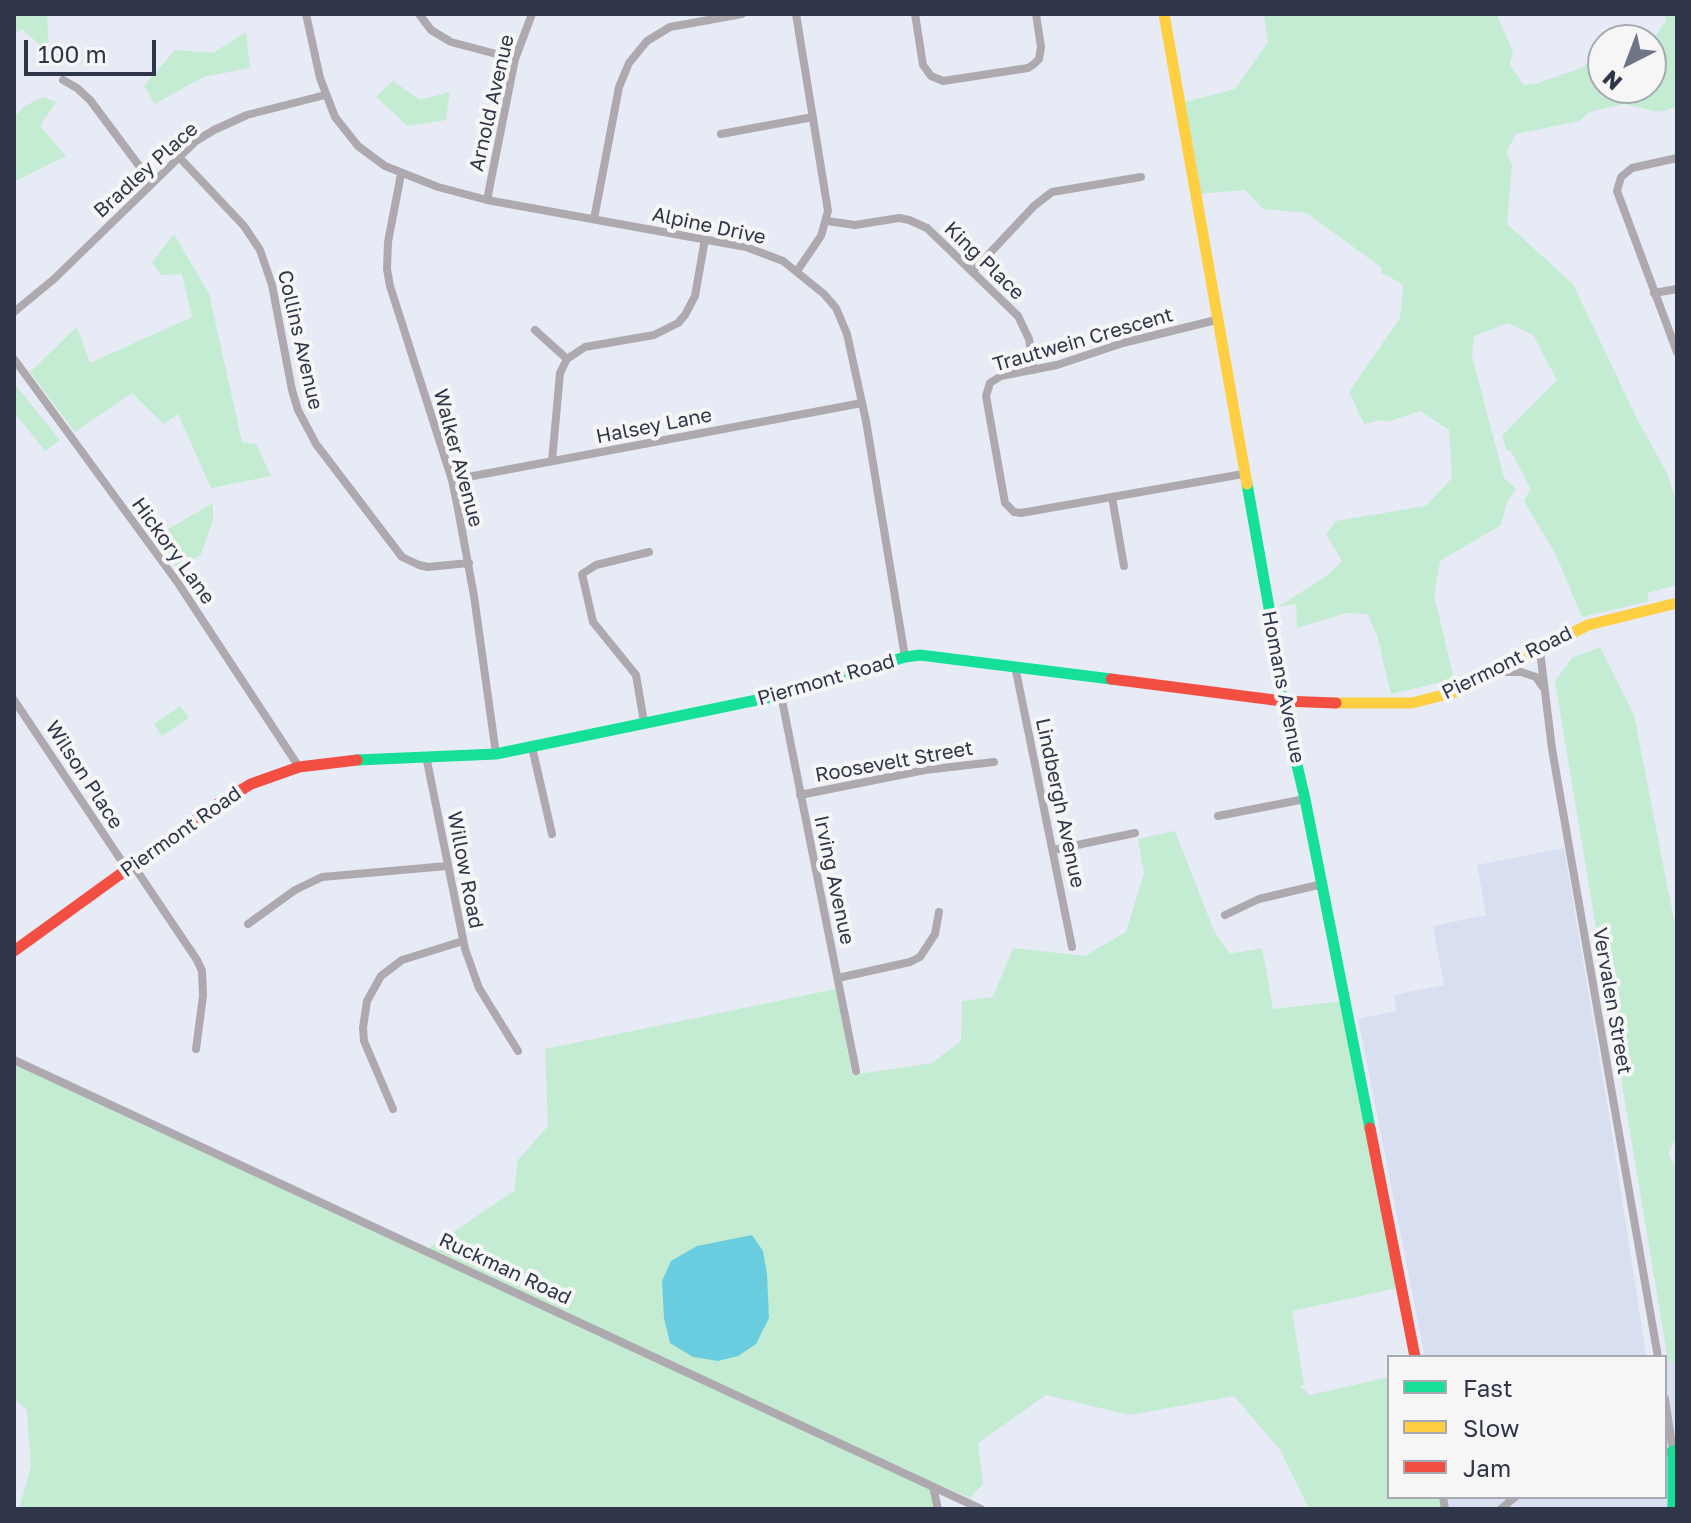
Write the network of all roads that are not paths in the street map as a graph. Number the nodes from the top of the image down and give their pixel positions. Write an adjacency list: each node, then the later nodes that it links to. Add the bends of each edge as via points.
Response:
1 (306, 14): 11 (street, Alpine Drive)
2 (419, 14): 9 (street, via 431,30 451,42)
3 (532, 14): 9 (street, Arnold Avenue)
4 (742, 14): 20 (street, via 670,27 647,41 629,63 619,87)
5 (796, 14): 12 (street)
6 (915, 14): 7 (street, via 923,65 943,81 1034,64 1041,47)
7 (1036, 14)
8 (1164, 14): 28 (main road, Homans Avenue)
9 (515, 59): 19 (street, Arnold Avenue)
10 (63, 80): 18 (street, via 90,100)
11 (325, 95): 14 (street, Bradley Place, via 230,122); 16 (street, Alpine Drive, via 358,146)
12 (813, 117): 13 (street); 21 (street)
13 (721, 134)
14 (179, 157): 18 (street, Bradley Place); 40 (street, Collins Avenue, via 260,250 292,390 316,444 402,557 428,567)
15 (1677, 158): 26 (street, via 1632,168 1618,184 1618,198)
16 (401, 174): 19 (street, Alpine Drive); 37 (street, Walker Avenue, via 388,242 389,278)
17 (1141, 177): 24 (street, via 1052,192)
18 (152, 183): 27 (street, Bradley Place)
19 (487, 200): 20 (street, Alpine Drive)
20 (594, 219): 22 (street, Alpine Drive)
21 (827, 221): 23 (street); 24 (street, King Place, via 855,225 909,220 927,228)
22 (705, 239): 23 (street, Alpine Drive, via 765,253); 32 (street, via 695,296 678,323 658,334 585,347)
23 (797, 271): 34 (street, Alpine Drive, via 824,294 842,321)
24 (973, 271): 33 (street, King Place, via 1018,316 1029,339)
25 (1677, 289): 26 (street)
26 (1654, 293): 30 (street)
27 (14, 312)
28 (1216, 320): 33 (street, Trautwein Crescent); 36 (main road, Homans Avenue)
29 (535, 330): 32 (street)
30 (1677, 352)
31 (14, 359): 56 (street, Hickory Lane, via 178,583)
32 (567, 359): 35 (street, via 560,373)
33 (1034, 370): 38 (street, Trautwein Crescent, via 1001,376 987,389 1005,503 1021,513)
34 (862, 403): 35 (street, Halsey Lane); 44 (street, Alpine Drive)
35 (552, 461): 37 (street, Halsey Lane)
36 (1243, 474): 38 (street, Trautwein Crescent); 50 (main road, Homans Avenue)
37 (452, 480): 40 (street, Walker Avenue)
38 (1112, 497): 41 (street)
39 (649, 552): 51 (street, via 596,565 582,574 593,622 636,675)
40 (469, 563): 53 (street, Walker Avenue)
41 (1124, 566)
42 (1677, 603): 43 (main road, Piermont Road, via 1588,625)
43 (1540, 651): 46 (main road, Piermont Road); 47 (street, Vervalen Street)
44 (905, 657): 45 (main road, Piermont Road); 48 (main road, Piermont Road)
45 (1015, 666): 50 (main road, Piermont Road); 62 (street, Lindbergh Avenue)
46 (1497, 672): 47 (street, via 1536,677); 50 (main road, Piermont Road, via 1455,692 1412,703)
47 (1544, 689): 79 (street, Vervalen Street)
48 (781, 695): 51 (main road, Piermont Road); 57 (street, Irving Avenue)
49 (14, 700): 64 (street, Wilson Place)
50 (1282, 701): 58 (main road, Homans Avenue)
51 (644, 722): 52 (main road, Piermont Road)
52 (532, 747): 53 (main road, Piermont Road); 61 (street)
53 (496, 754): 54 (main road, Piermont Road)
54 (426, 756): 56 (main road, Piermont Road); 63 (street, Willow Road)
55 (994, 762): 57 (street, Roosevelt Street)
56 (299, 767): 64 (main road, Piermont Road, via 230,796)
57 (800, 795): 72 (street, Irving Avenue)
58 (1305, 799): 59 (street); 65 (main road, Homans Avenue)
59 (1218, 816)
60 (1135, 833): 62 (street)
61 (552, 834)
62 (1053, 850): 70 (street, Lindbergh Avenue)
63 (447, 866): 68 (street, via 322,877); 69 (street, Willow Road)
64 (130, 867): 71 (main road, Piermont Road); 73 (street, Wilson Place, via 202,971)
65 (1322, 884): 67 (street, via 1259,899); 78 (main road, Homans Avenue)
66 (939, 912): 72 (street, via 935,934 920,957)
67 (1225, 915)
68 (248, 924)
69 (463, 941): 74 (street, Willow Road, via 479,988); 77 (street, via 402,960 381,976 367,1001 364,1041)
70 (1072, 947)
71 (14, 951)
72 (838, 978): 76 (street, Irving Avenue)
73 (196, 1049)
74 (518, 1051)
75 (14, 1060): 82 (street, Ruckman Road)
76 (856, 1071)
77 (393, 1109)
78 (1415, 1355)
79 (1658, 1355)
80 (1667, 1414): 81 (street)
81 (1672, 1451): 83 (main road)
82 (933, 1487): 84 (street); 85 (street, Ruckman Road)
83 (1675, 1502)
84 (938, 1509)
85 (981, 1509)

